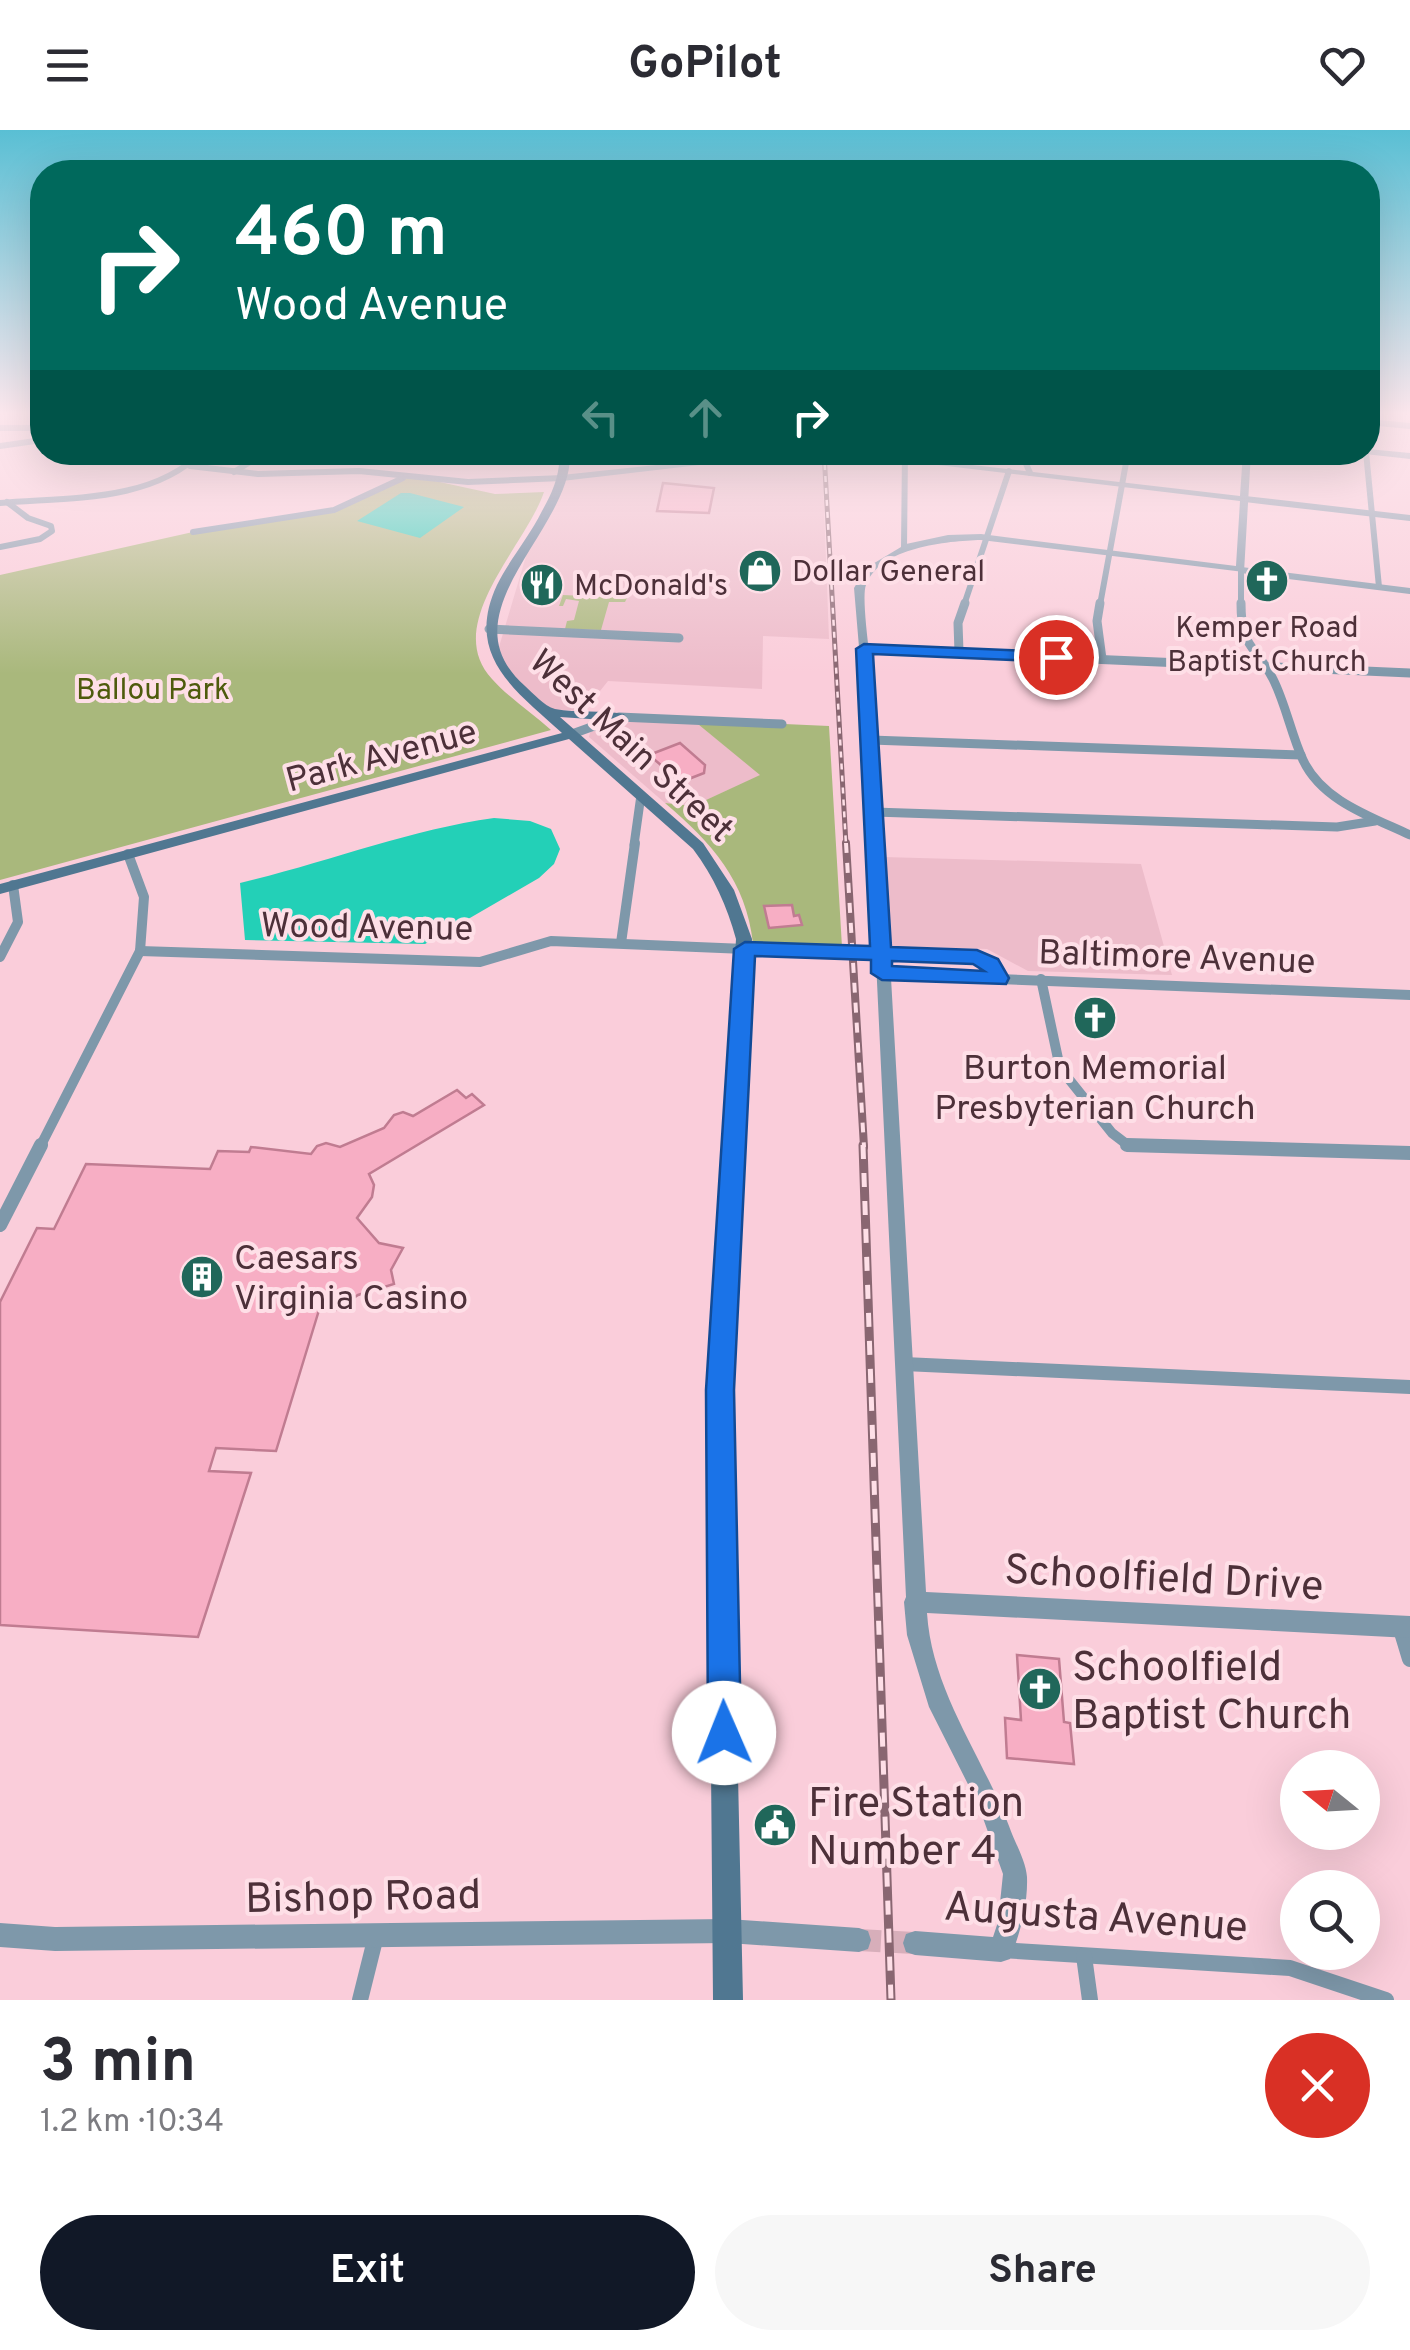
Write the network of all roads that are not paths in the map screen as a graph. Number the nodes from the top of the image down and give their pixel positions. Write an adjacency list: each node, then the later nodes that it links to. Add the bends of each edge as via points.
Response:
1 (355, 499): 12 (street, via 334,510)
2 (552, 499): 20 (main road, West Main Street, via 495,599)
3 (905, 499): 15 (street)
4 (1000, 499): 13 (street)
5 (1120, 499): 16 (street)
6 (1244, 499): 17 (street)
7 (1246, 499): 10 (street)
8 (1372, 499): 10 (street)
9 (4, 502): 14 (street, via 52,531)
10 (1373, 514): 11 (street); 18 (street)
11 (1410, 518)
12 (193, 532)
13 (987, 537): 15 (street); 16 (street); 23 (street, via 958,623)
14 (0, 547)
15 (904, 548): 22 (street, via 878,562 862,581)
16 (1111, 552): 17 (street); 24 (street, via 1097,621)
17 (1241, 570): 18 (street); 25 (street, via 1240,628)
18 (1379, 586): 19 (street)
19 (1410, 590)
20 (489, 629): 21 (street); 27 (main road, West Main Street, via 503,669)
21 (679, 638)
22 (864, 649): 23 (street); 31 (street)
23 (959, 652): 24 (street)
24 (1102, 659): 25 (street)
25 (1266, 666): 26 (street); 32 (street)
26 (1410, 673)
27 (548, 712): 28 (main road); 30 (main road, West Main Street)
28 (619, 718): 29 (street, Park Avenue); 30 (street, Park Avenue)
29 (782, 724)
30 (572, 734): 33 (main road, West Main Street); 37 (main road, Park Avenue)
31 (871, 740): 32 (street); 34 (street)
32 (1301, 755): 35 (street, via 1329,792)
33 (641, 795): 39 (street); 40 (main road, West Main Street, via 698,846 722,878)
34 (874, 812): 35 (street, via 1337,828); 43 (street)
35 (1375, 821): 36 (street)
36 (1410, 835)
37 (128, 854): 38 (main road, Park Avenue); 41 (street, via 144,898)
38 (7, 887): 42 (street, via 21,908 20,924)
39 (621, 943): 40 (street, Wood Avenue); 41 (street, Wood Avenue, via 551,941 480,962)
40 (745, 949): 44 (street, Wood Avenue, bridge, via 977,957); 54 (main road, West Main Street, via 720,1417)
41 (140, 951): 48 (street)
42 (0, 957)
43 (882, 973): 44 (street, Baltimore Avenue); 49 (street)
44 (998, 978): 45 (street, Baltimore Avenue)
45 (1041, 980): 46 (street, Baltimore Avenue); 47 (street, via 1062,1072 1129,1146)
46 (1410, 995)
47 (1410, 1153)
48 (0, 1225)
49 (904, 1364): 50 (street); 51 (street)
50 (1410, 1386)
51 (914, 1602): 52 (street, Schoolfield Drive); 59 (street, via 940,1706 1015,1874)
52 (1405, 1626): 53 (street)
53 (1410, 1658)
54 (728, 1930): 55 (street, Bishop Road); 57 (street); 62 (main road, West Main Street)
55 (376, 1934): 56 (street, Bishop Road); 61 (street)
56 (0, 1935)
57 (858, 1940)
58 (915, 1943): 59 (street, Augusta Avenue)
59 (1001, 1950): 60 (street, Augusta Avenue)
60 (1084, 1956): 63 (street); 64 (street, Augusta Avenue, via 1290,1968)
61 (360, 2000)
62 (728, 2000)
63 (1090, 2000)
64 (1386, 2000)

